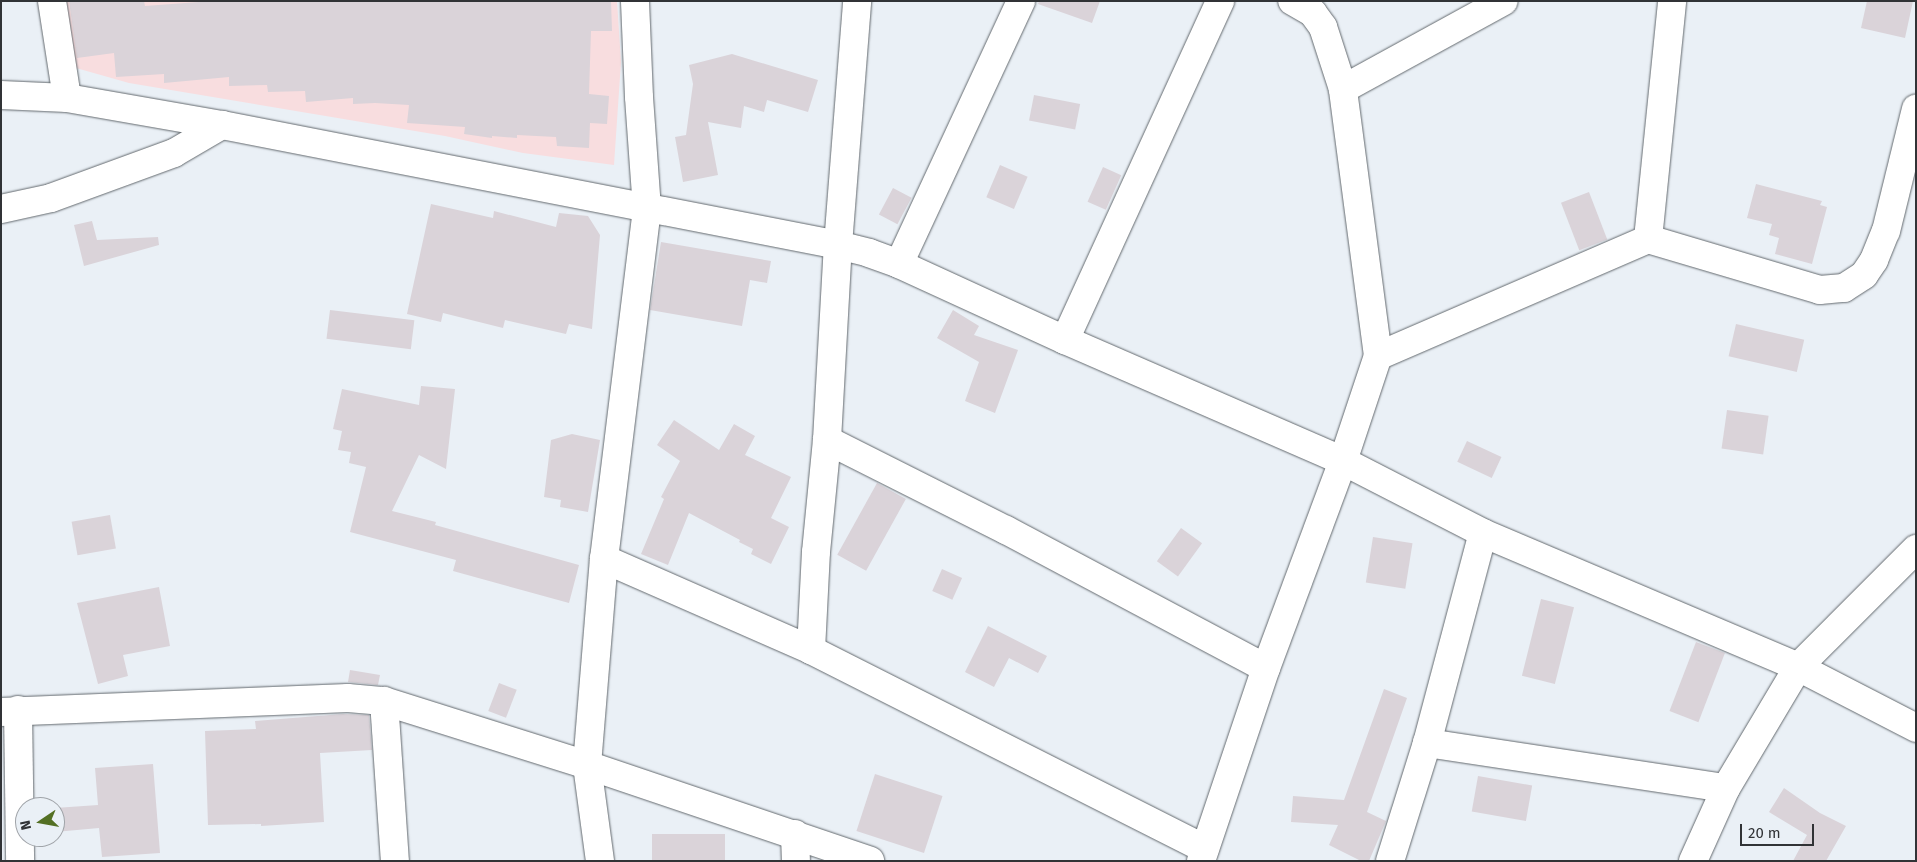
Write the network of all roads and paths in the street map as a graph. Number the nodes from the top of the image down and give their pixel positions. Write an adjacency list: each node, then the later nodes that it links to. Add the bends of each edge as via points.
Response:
1 (52, 1): 11 (street)
2 (635, 1): 15 (street, via 638,97)
3 (857, 1): 17 (street)
4 (1020, 1): 18 (street)
5 (1220, 1): 19 (street)
6 (1292, 1): 9 (street, via 1313,13 1323,27)
7 (1504, 1): 9 (street)
8 (1672, 1): 16 (street)
9 (1343, 89): 20 (street)
10 (1, 95): 11 (street)
11 (66, 98): 13 (street)
12 (1916, 109): 16 (street, via 1886,231 1864,275 1844,288 1820,290)
13 (222, 125): 14 (street, via 174,153 51,198); 15 (street)
14 (1, 209)
15 (647, 209): 17 (street); 25 (street)
16 (1648, 239): 20 (street)
17 (838, 245): 18 (street); 21 (street)
18 (899, 264): 19 (street)
19 (1065, 340): 22 (street)
20 (1378, 356): 22 (street)
21 (827, 440): 26 (street); 28 (street, via 1006,530)
22 (1343, 461): 23 (street); 28 (street)
23 (1483, 533): 27 (street); 32 (street)
24 (1916, 549): 27 (street)
25 (604, 559): 26 (street); 33 (street)
26 (811, 650): 36 (street)
27 (1798, 667): 31 (street); 34 (street)
28 (1266, 668): 36 (street)
29 (384, 701): 30 (street, via 348,698); 33 (street); 39 (street)
30 (10, 711): 38 (street)
31 (1916, 728)
32 (1426, 743): 34 (street); 42 (street)
33 (587, 765): 35 (street); 40 (street)
34 (1726, 788): 37 (street)
35 (796, 848): 41 (street)
36 (1203, 855)
37 (1694, 860)
38 (20, 861)
39 (395, 861)
40 (600, 861)
41 (870, 861)
42 (1390, 861)

